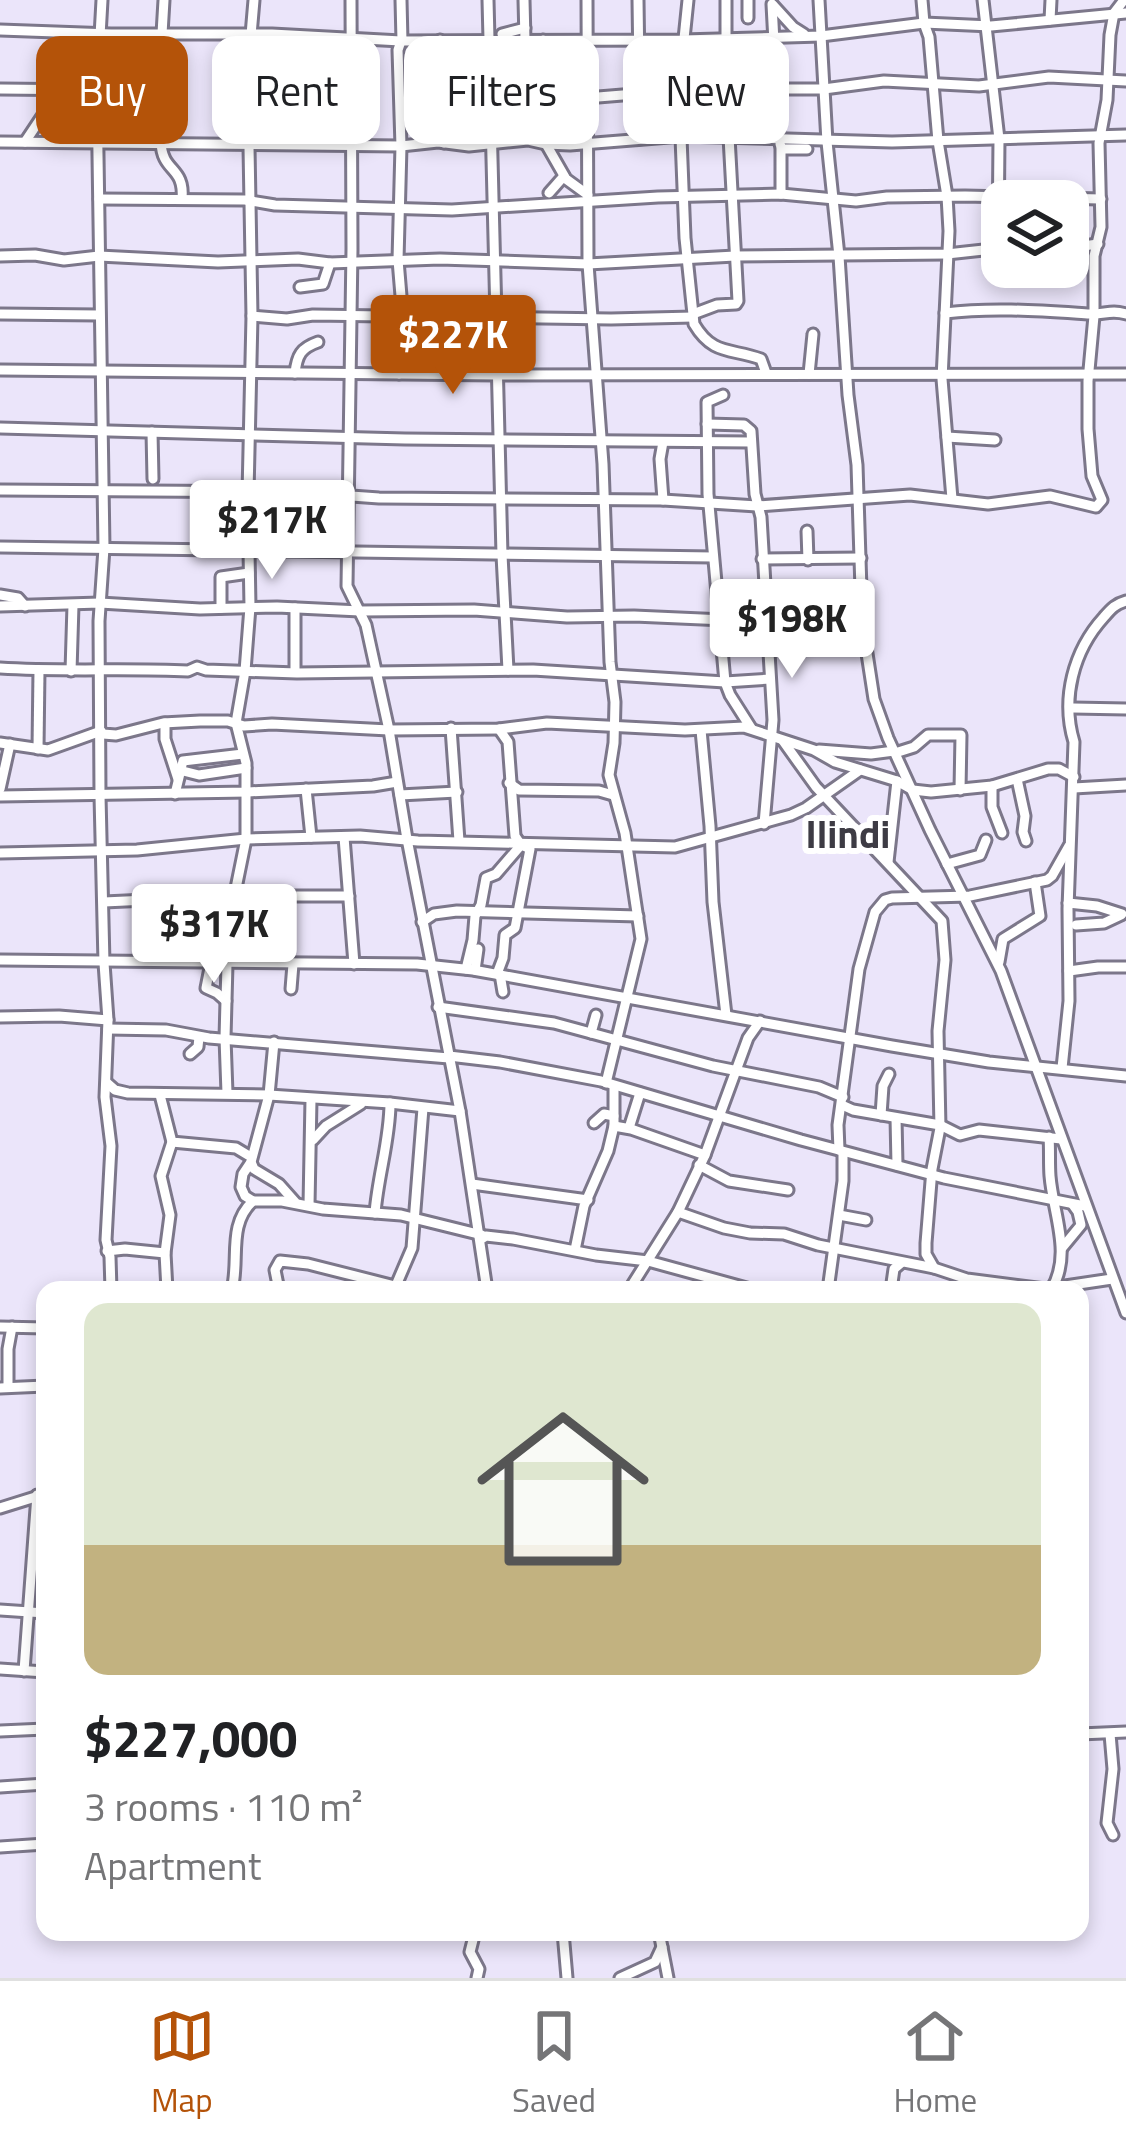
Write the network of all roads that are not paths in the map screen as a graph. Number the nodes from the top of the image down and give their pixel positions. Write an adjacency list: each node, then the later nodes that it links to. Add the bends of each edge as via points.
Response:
1 (102, 0): 27 (street)
2 (164, 0): 28 (street)
3 (254, 0): 30 (street)
4 (351, 0): 33 (street)
5 (401, 0): 45 (street)
6 (488, 0): 34 (street)
7 (524, 0): 26 (street)
8 (587, 0): 37 (street)
9 (638, 0): 38 (street)
10 (688, 0): 39 (street)
11 (726, 0): 40 (street)
12 (748, 0): 20 (street)
13 (819, 0): 42 (street)
14 (922, 0): 22 (street)
15 (982, 0): 23 (street)
16 (1051, 0): 21 (street)
17 (1124, 0): 19 (street)
18 (771, 2): 41 (street); 42 (street)
19 (1120, 13): 21 (street); 47 (street)
20 (748, 18)
21 (1050, 20): 23 (street)
22 (924, 23): 23 (street); 42 (street); 49 (street)
23 (984, 26): 50 (street)
24 (538, 28): 26 (street)
25 (0, 29): 27 (street)
26 (525, 32): 29 (street); 35 (street); 36 (street)
27 (99, 33): 28 (street); 31 (street)
28 (162, 34): 30 (street)
29 (502, 34)
30 (251, 35): 32 (street)
31 (99, 36)
32 (276, 36)
33 (351, 36)
34 (489, 36)
35 (507, 36)
36 (534, 36)
37 (587, 36)
38 (638, 36)
39 (683, 36)
40 (726, 36)
41 (773, 36)
42 (814, 36): 43 (street); 51 (street)
43 (789, 37)
44 (380, 40): 45 (street)
45 (401, 41): 46 (street); 78 (street)
46 (404, 41)
47 (1108, 80): 48 (street); 50 (street); 57 (street)
48 (1126, 81)
49 (932, 83): 50 (street); 51 (street); 60 (street)
50 (994, 84): 58 (street)
51 (824, 88): 53 (street); 64 (street)
52 (0, 89): 54 (street)
53 (789, 89)
54 (36, 90)
55 (36, 126): 62 (street)
56 (1126, 135): 57 (street)
57 (1100, 136): 58 (street); 92 (street)
58 (1000, 139): 60 (street); 81 (street)
59 (789, 141): 64 (street)
60 (938, 141): 64 (street); 86 (street)
61 (0, 142): 62 (street)
62 (25, 142): 63 (street)
63 (36, 142)
64 (826, 142): 88 (street)
65 (99, 144): 89 (street)
66 (161, 144): 93 (street, via 165,163 181,178)
67 (250, 144): 94 (street)
68 (352, 144): 97 (street)
69 (368, 144): 78 (street)
70 (430, 144): 78 (street)
71 (492, 144): 96 (street)
72 (546, 144): 80 (street)
73 (587, 144): 90 (street)
74 (682, 144): 84 (street)
75 (729, 144): 85 (street)
76 (780, 144): 83 (street)
77 (789, 144): 79 (street)
78 (401, 146): 95 (street)
79 (807, 149)
80 (564, 176): 82 (street); 90 (street)
81 (1000, 180)
82 (549, 193)
83 (781, 194): 85 (street); 88 (street)
84 (683, 196): 85 (street); 90 (street); 106 (street)
85 (731, 196): 104 (street)
86 (947, 196): 87 (street); 88 (street); 101 (street)
87 (981, 196)
88 (834, 198): 105 (street)
89 (99, 199): 93 (street); 103 (street)
90 (588, 199): 96 (street); 112 (street)
91 (1089, 199): 92 (street)
92 (1101, 199): 98 (street)
93 (182, 200): 94 (street)
94 (251, 201): 97 (street); 108 (street)
95 (401, 206): 96 (street); 97 (street); 107 (street)
96 (495, 207): 109 (street)
97 (352, 208): 110 (street)
98 (1098, 244): 99 (street); 121 (street)
99 (1089, 245)
100 (981, 250): 101 (street)
101 (947, 254): 105 (street); 114 (street)
102 (0, 256): 103 (street)
103 (99, 256): 108 (street); 117 (street)
104 (735, 256): 105 (street); 106 (street); 119 (street, via 737,304)
105 (839, 256): 136 (street)
106 (687, 257): 112 (street); 119 (street)
107 (398, 260): 109 (street); 110 (street); 118 (street)
108 (251, 261): 111 (street); 120 (street)
109 (495, 261): 112 (street); 123 (street)
110 (352, 262): 111 (street); 122 (street)
111 (330, 263): 113 (street, via 323,284)
112 (589, 264): 124 (street)
113 (300, 286)
114 (945, 313): 121 (street); 132 (street)
115 (0, 314): 117 (street)
116 (1126, 314): 121 (street)
117 (99, 315): 128 (street)
118 (401, 315): 122 (street); 123 (street); 134 (street)
119 (693, 315): 124 (street); 131 (street, via 711,346 758,357)
120 (252, 316): 122 (street); 129 (street)
121 (1094, 316): 137 (street)
122 (352, 317): 133 (street)
123 (498, 318): 124 (street); 139 (street)
124 (593, 318): 140 (street)
125 (813, 334): 135 (street)
126 (318, 342): 130 (street, via 299,353)
127 (0, 370): 128 (street)
128 (102, 372): 129 (street); 144 (street)
129 (251, 372): 130 (street); 146 (street)
130 (295, 373): 133 (street)
131 (766, 373): 135 (street); 140 (street)
132 (942, 373): 136 (street); 137 (street); 147 (street)
133 (350, 374): 134 (street); 148 (street)
134 (399, 374): 139 (street)
135 (809, 374): 136 (street)
136 (847, 374): 163 (street)
137 (1090, 374): 138 (street); 160 (street, via 1088,440 1099,505 1050,496 992,504)
138 (1126, 374)
139 (498, 375): 140 (street); 149 (street)
140 (596, 375): 150 (street)
141 (723, 395): 142 (street, via 707,401)
142 (707, 424): 153 (street, via 747,426); 154 (street)
143 (0, 428): 144 (street)
144 (102, 432): 145 (street); 157 (street)
145 (152, 432): 146 (street); 155 (street)
146 (250, 435): 148 (street); 158 (street)
147 (947, 437): 151 (street); 160 (street)
148 (350, 438): 149 (street); 159 (street)
149 (499, 440): 150 (street); 161 (street)
150 (601, 440): 152 (street); 164 (street)
151 (994, 440)
152 (663, 442): 154 (street); 162 (street)
153 (751, 442): 154 (street); 166 (street)
154 (706, 443): 165 (street)
155 (153, 479)
156 (0, 490): 157 (street)
157 (101, 490): 158 (street); 171 (street)
158 (248, 494): 159 (street); 168 (street)
159 (347, 496): 161 (street); 173 (street)
160 (952, 499): 163 (street)
161 (502, 500): 164 (street); 174 (street)
162 (663, 500): 164 (street); 165 (street)
163 (858, 500): 166 (street); 177 (street)
164 (605, 502): 175 (street)
165 (709, 503): 166 (street); 176 (street)
166 (757, 506): 178 (street)
167 (225, 514): 168 (street, via 230,524)
168 (248, 524): 172 (street)
169 (807, 531): 179 (street)
170 (0, 547): 171 (street)
171 (104, 548): 172 (street); 184 (street)
172 (248, 551): 173 (street); 180 (street)
173 (348, 551): 174 (street); 181 (street)
174 (502, 555): 175 (street); 193 (street)
175 (606, 557): 176 (street); 194 (street)
176 (713, 557): 195 (street)
177 (861, 558): 179 (street); 197 (street)
178 (762, 559): 179 (street); 196 (street)
179 (808, 560)
180 (249, 573): 188 (street); 189 (street, via 221,577)
181 (348, 589): 191 (street); 192 (street)
182 (0, 595): 187 (street)
183 (1126, 601): 232 (street, via 1090,633 1077,659 1069,717)
184 (100, 604): 185 (street); 189 (street); 203 (street)
185 (73, 605): 187 (street); 201 (street)
186 (0, 606): 187 (street)
187 (25, 606)
188 (250, 607): 189 (street); 190 (street); 202 (street)
189 (221, 608)
190 (296, 608): 191 (street); 205 (street)
191 (336, 609): 192 (street)
192 (360, 611): 193 (street); 204 (street)
193 (504, 613): 194 (street); 200 (street)
194 (609, 616): 195 (street); 206 (street)
195 (718, 620): 196 (street); 208 (street)
196 (768, 622): 197 (street); 207 (street)
197 (862, 622): 224 (street, via 874,699)
198 (0, 668): 199 (street)
199 (39, 670): 201 (street); 222 (street)
200 (508, 670): 204 (street); 206 (street)
201 (70, 671): 203 (street)
202 (245, 671): 203 (street); 205 (street); 212 (street)
203 (99, 672): 219 (street)
204 (377, 672): 205 (street); 217 (street)
205 (295, 673)
206 (613, 674): 208 (street); 214 (street)
207 (770, 679): 208 (street); 220 (street)
208 (725, 682): 215 (street)
209 (1073, 708): 210 (street)
210 (1126, 709)
211 (165, 722): 212 (street); 219 (street, via 116,735); 228 (street)
212 (236, 724): 217 (street); 225 (street)
213 (451, 728): 216 (street); 217 (street); 240 (street)
214 (615, 728): 216 (street); 218 (street); 244 (street)
215 (751, 728): 218 (street); 220 (street)
216 (500, 729): 233 (street)
217 (389, 730): 231 (street)
218 (700, 730): 251 (street)
219 (100, 731): 222 (street); 245 (street)
220 (777, 740): 223 (street); 246 (street); 247 (street)
221 (5, 744): 222 (street); 241 (street)
222 (38, 749)
223 (814, 750): 224 (street); 227 (street)
224 (895, 752): 237 (street); 238 (street, via 928,735 961,735)
225 (243, 754): 226 (street); 228 (street, via 183,760)
226 (246, 768): 228 (street); 239 (street)
227 (860, 770): 230 (street); 246 (street)
228 (180, 775): 242 (street)
229 (1017, 779): 232 (street, via 1052,768); 235 (street); 256 (street)
230 (897, 781): 237 (street); 262 (street)
231 (397, 782): 236 (street); 243 (street)
232 (1074, 782): 234 (street); 254 (street)
233 (509, 783): 244 (street); 258 (street)
234 (1126, 785)
235 (992, 786): 238 (street); 248 (street)
236 (306, 789): 239 (street); 249 (street)
237 (914, 790): 238 (street); 263 (street)
238 (960, 790)
239 (248, 792): 242 (street); 252 (street)
240 (457, 792): 243 (street); 257 (street)
241 (0, 793): 245 (street)
242 (175, 794): 245 (street)
243 (400, 795): 253 (street)
244 (613, 795): 259 (street)
245 (100, 796): 260 (street)
246 (824, 796): 247 (street); 262 (street)
247 (764, 824): 251 (street)
248 (1002, 833)
249 (311, 837): 250 (street); 252 (street)
250 (344, 837): 253 (street); 266 (street)
251 (710, 838): 259 (street); 298 (street)
252 (246, 839): 260 (street); 265 (street)
253 (407, 839): 257 (street); 275 (street)
254 (1072, 839): 264 (street, via 1050,878); 270 (street)
255 (986, 840): 263 (street, via 980,855)
256 (1026, 841)
257 (459, 842): 258 (street)
258 (521, 845): 259 (street); 271 (street, via 485,878); 272 (street, via 530,849)
259 (627, 848): 274 (street)
260 (101, 850): 261 (street); 269 (street)
261 (0, 853)
262 (888, 862): 267 (street)
263 (947, 864): 268 (street)
264 (1035, 882): 268 (street); 288 (street, via 1040,916 1003,939)
265 (233, 896): 266 (street); 269 (street); 281 (street)
266 (349, 896): 284 (street)
267 (916, 896): 268 (street); 305 (street, via 888,898 875,912); 309 (street, via 943,923)
268 (963, 896): 288 (street)
269 (104, 902): 280 (street)
270 (1068, 903): 273 (street); 290 (street)
271 (477, 911): 272 (street); 275 (street); 289 (street)
272 (516, 912): 274 (street); 291 (street)
273 (1124, 914): 276 (street)
274 (638, 916): 294 (street, via 641,945)
275 (422, 922): 285 (street)
276 (1076, 925)
277 (478, 950): 289 (street)
278 (1126, 956): 286 (street)
279 (0, 960): 280 (street)
280 (104, 963): 281 (street); 301 (street)
281 (213, 963): 282 (street); 295 (street, via 206,988)
282 (227, 964): 283 (street); 295 (street)
283 (293, 964): 284 (street); 292 (street)
284 (354, 964): 285 (street)
285 (431, 966): 289 (street); 296 (street)
286 (1111, 967): 287 (street); 290 (street)
287 (1126, 967)
288 (999, 968): 311 (street)
289 (470, 969): 291 (street)
290 (1070, 971): 312 (street)
291 (499, 974): 293 (street); 294 (street)
292 (291, 989)
293 (503, 992)
294 (629, 996): 298 (street); 306 (street)
295 (226, 1001): 304 (street)
296 (438, 1006): 302 (street); 310 (street)
297 (596, 1015): 302 (street)
298 (725, 1015): 300 (street)
299 (0, 1017): 301 (street)
300 (760, 1021): 305 (street); 313 (street)
301 (108, 1025): 303 (street); 316 (street)
302 (591, 1033): 306 (street)
303 (199, 1037): 304 (street); 308 (street)
304 (225, 1038): 307 (street); 318 (street)
305 (848, 1038): 309 (street); 324 (street)
306 (617, 1041): 313 (street); 317 (street)
307 (274, 1042): 310 (street); 321 (street)
308 (190, 1054)
309 (938, 1054): 311 (street); 333 (street)
310 (449, 1057): 317 (street); 327 (street)
311 (1036, 1066): 312 (street); 335 (street)
312 (1062, 1068): 315 (street)
313 (737, 1069): 324 (street, via 819,1087); 329 (street)
314 (889, 1074): 328 (street)
315 (1126, 1076)
316 (107, 1083): 320 (street, via 128,1094); 361 (street)
317 (610, 1084): 319 (street); 331 (street)
318 (227, 1093): 320 (street); 321 (street)
319 (640, 1093): 329 (street); 334 (street)
320 (160, 1095): 336 (street)
321 (269, 1095): 322 (street); 339 (street)
322 (311, 1099): 323 (street); 337 (street)
323 (366, 1101): 325 (street); 337 (street)
324 (842, 1101): 328 (street); 338 (street)
325 (390, 1103): 326 (street); 353 (street)
326 (423, 1108): 327 (street); 355 (street)
327 (460, 1112): 343 (street)
328 (881, 1115): 330 (street)
329 (719, 1118): 338 (street); 340 (street)
330 (896, 1118): 333 (street); 341 (street)
331 (614, 1121): 332 (street, via 604,1114); 334 (street); 346 (street)
332 (594, 1124)
333 (940, 1125): 335 (street, via 960,1136 979,1130); 342 (street)
334 (629, 1128): 340 (street)
335 (1055, 1138): 345 (street); 351 (street)
336 (172, 1142): 339 (street, via 236,1148); 362 (street, via 161,1177 170,1215)
337 (311, 1142): 350 (street)
338 (842, 1151): 341 (street); 354 (street)
339 (251, 1160): 347 (street, via 241,1186); 348 (street)
340 (702, 1160): 344 (street, via 729,1180); 352 (street)
341 (897, 1166): 342 (street)
342 (932, 1174): 345 (street); 363 (street)
343 (472, 1184): 346 (street); 357 (street)
344 (788, 1190)
345 (1053, 1199): 349 (street); 359 (street)
346 (588, 1200): 360 (street)
347 (253, 1201): 348 (street); 370 (street, via 236,1228)
348 (296, 1202): 350 (street)
349 (1069, 1202): 351 (street); 359 (street, via 1081,1222)
350 (309, 1204): 353 (street)
351 (1085, 1206): 367 (street)
352 (678, 1212): 358 (street); 364 (street)
353 (375, 1213): 355 (street)
354 (838, 1216): 356 (street); 358 (street)
355 (415, 1218): 357 (street); 373 (street)
356 (866, 1220)
357 (478, 1234): 360 (street); 374 (street)
358 (834, 1247): 365 (street); 377 (street)
359 (1062, 1248): 380 (street)
360 (575, 1250): 364 (street)
361 (107, 1251): 362 (street); 368 (street)
362 (165, 1253): 369 (street)
363 (926, 1254): 365 (street); 366 (street)
364 (648, 1261): 375 (street); 376 (street)
365 (908, 1263): 366 (street); 378 (street, via 894,1269)
366 (934, 1268): 379 (street)
367 (1112, 1279): 381 (street); 382 (street)
368 (111, 1281)
369 (167, 1281)
370 (234, 1281)
371 (277, 1281): 372 (street, via 280,1261)
372 (370, 1281)
373 (398, 1281)
374 (486, 1281)
375 (635, 1281)
376 (721, 1281)
377 (831, 1281)
378 (892, 1281)
379 (959, 1281)
380 (1056, 1281)
381 (1089, 1283)
382 (1126, 1312)
383 (6, 1327): 384 (street); 386 (street)
384 (36, 1328)
385 (36, 1386): 386 (street)
386 (4, 1388)
387 (36, 1496): 388 (street)
388 (0, 1508)
389 (36, 1570): 391 (street)
390 (0, 1610): 391 (street)
391 (29, 1611): 392 (street); 394 (street)
392 (36, 1612)
393 (0, 1669): 394 (street)
394 (24, 1671): 395 (street)
395 (36, 1672)
396 (36, 1729): 397 (street)
397 (0, 1731)
398 (1126, 1732): 400 (street)
399 (1089, 1734): 400 (street)
400 (1109, 1734): 403 (street)
401 (36, 1784): 402 (street)
402 (0, 1786)
403 (1112, 1835)
404 (36, 1845): 405 (street)
405 (0, 1847)
406 (473, 1941): 410 (street)
407 (564, 1941): 411 (street)
408 (661, 1941): 409 (street)
409 (662, 1947): 412 (street, via 655,1962); 413 (street)
410 (477, 1978)
411 (567, 1978)
412 (620, 1978)
413 (668, 1978)

